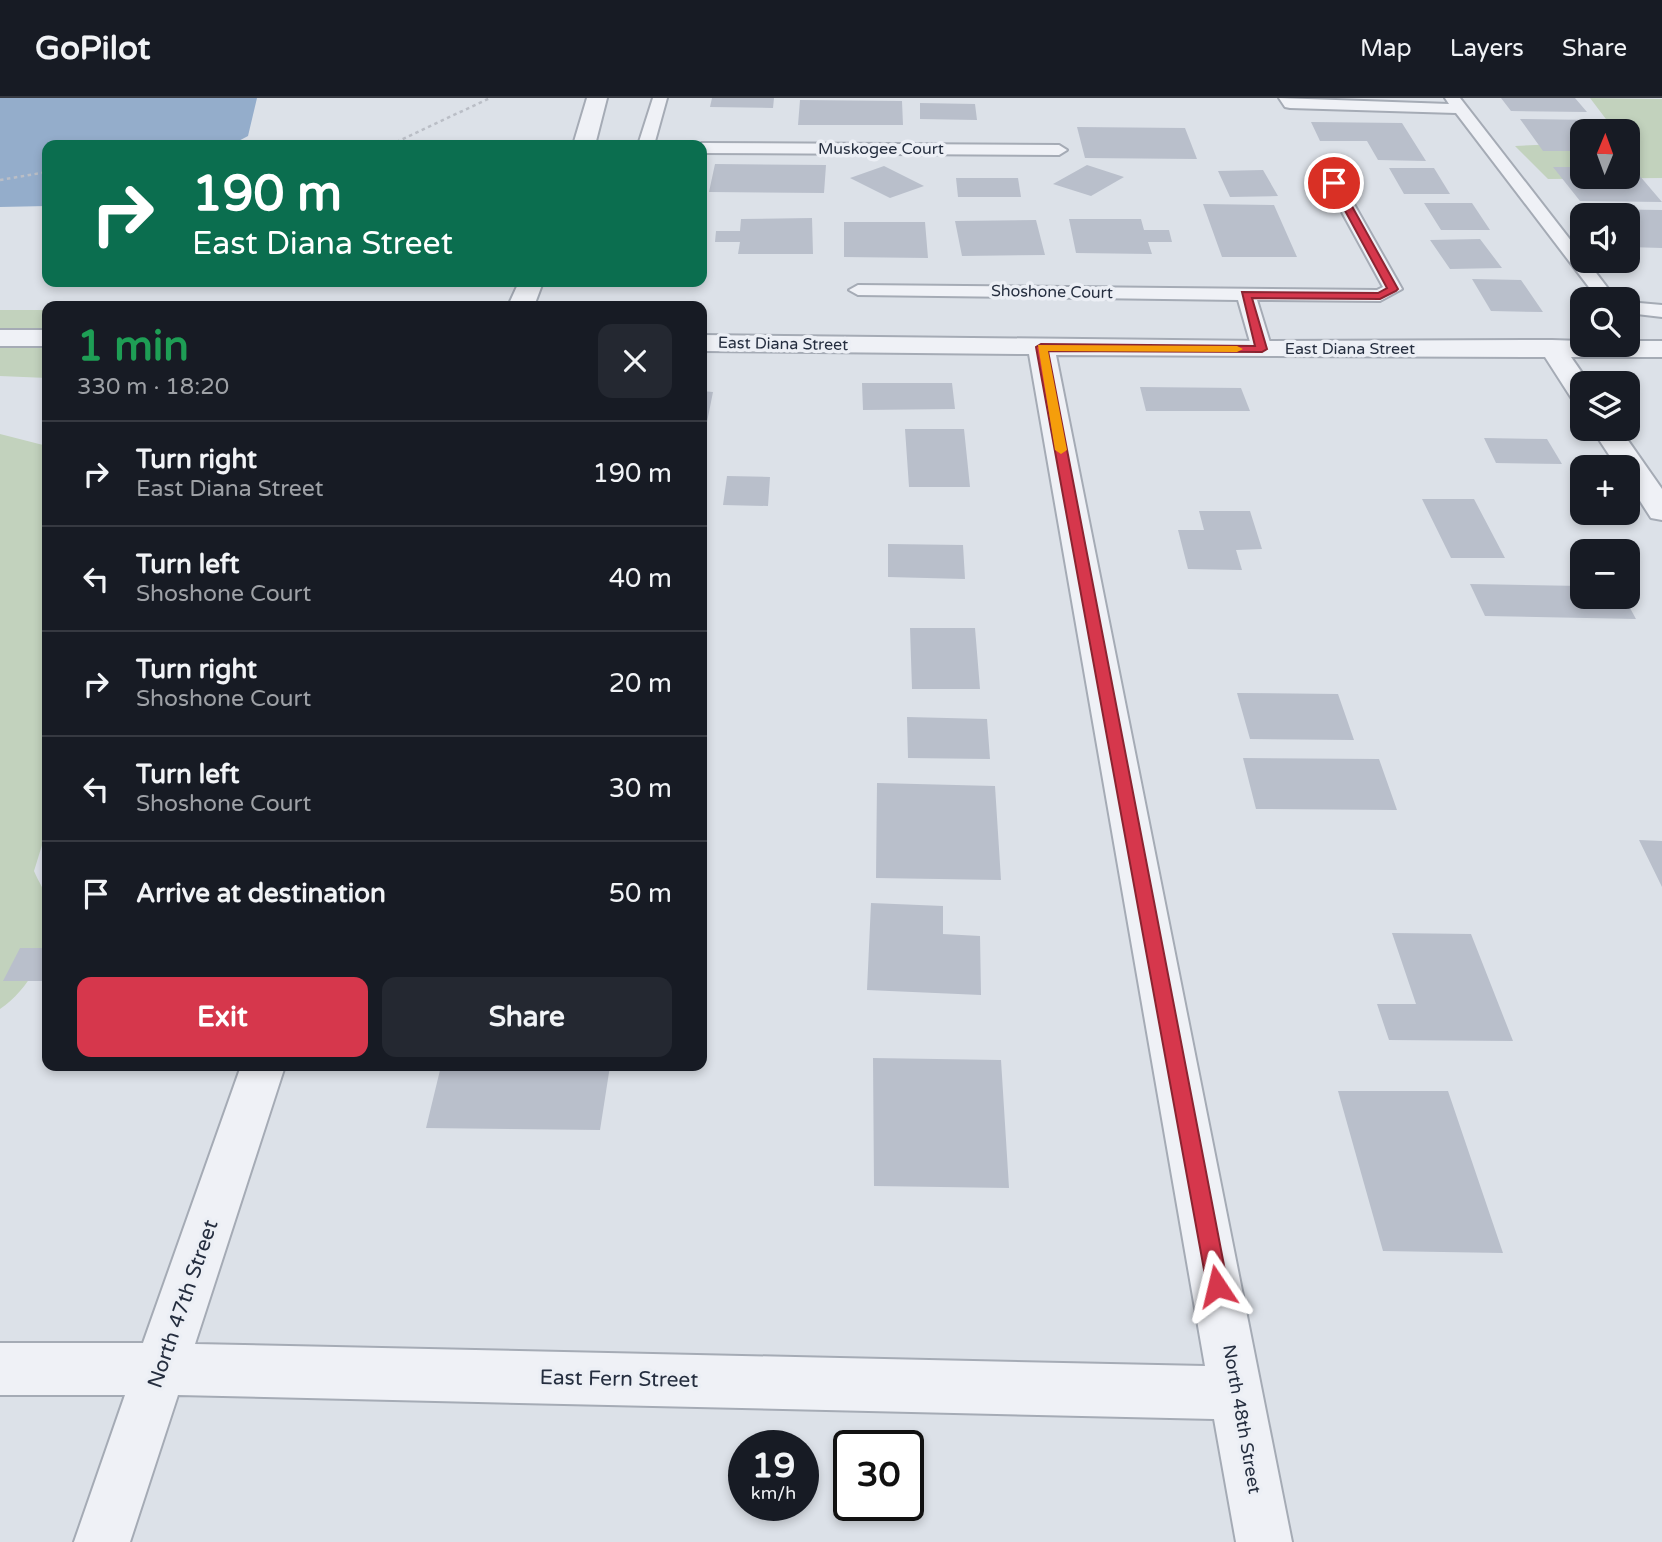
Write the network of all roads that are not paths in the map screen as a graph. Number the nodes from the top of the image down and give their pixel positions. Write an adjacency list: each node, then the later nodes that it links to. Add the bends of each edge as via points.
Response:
1 (597, 98): 5 (street)
2 (660, 98): 6 (lane)
3 (1286, 98): 4 (lane, via 1290,104)
4 (1456, 104): 10 (lane)
5 (585, 140)
6 (647, 140)
7 (707, 148): 8 (lane, Muskogee Court)
8 (1059, 150)
9 (1334, 183): 12 (lane, Shoshone Court, via 1393,289 1380,296)
10 (1598, 287)
11 (858, 290): 12 (lane, Shoshone Court)
12 (1246, 295): 20 (lane)
13 (1640, 309): 14 (lane)
14 (1662, 311)
15 (0, 338): 16 (street)
16 (42, 338)
17 (707, 343): 18 (street, East Diana Street)
18 (1041, 347): 20 (street, East Diana Street); 28 (street, North 48th Street)
19 (1552, 348): 20 (street, East Diana Street); 21 (street, East Diana Street); 22 (street)
20 (1262, 349)
21 (1662, 349)
22 (1570, 375)
23 (1614, 441): 24 (street)
24 (1662, 511)
25 (261, 1071): 27 (street, North 47th Street)
26 (0, 1369): 27 (street, East Fern Street)
27 (161, 1369): 28 (street, East Fern Street); 29 (street, North 47th Street)
28 (1237, 1394): 30 (street, North 48th Street)
29 (102, 1542)
30 (1265, 1542)

